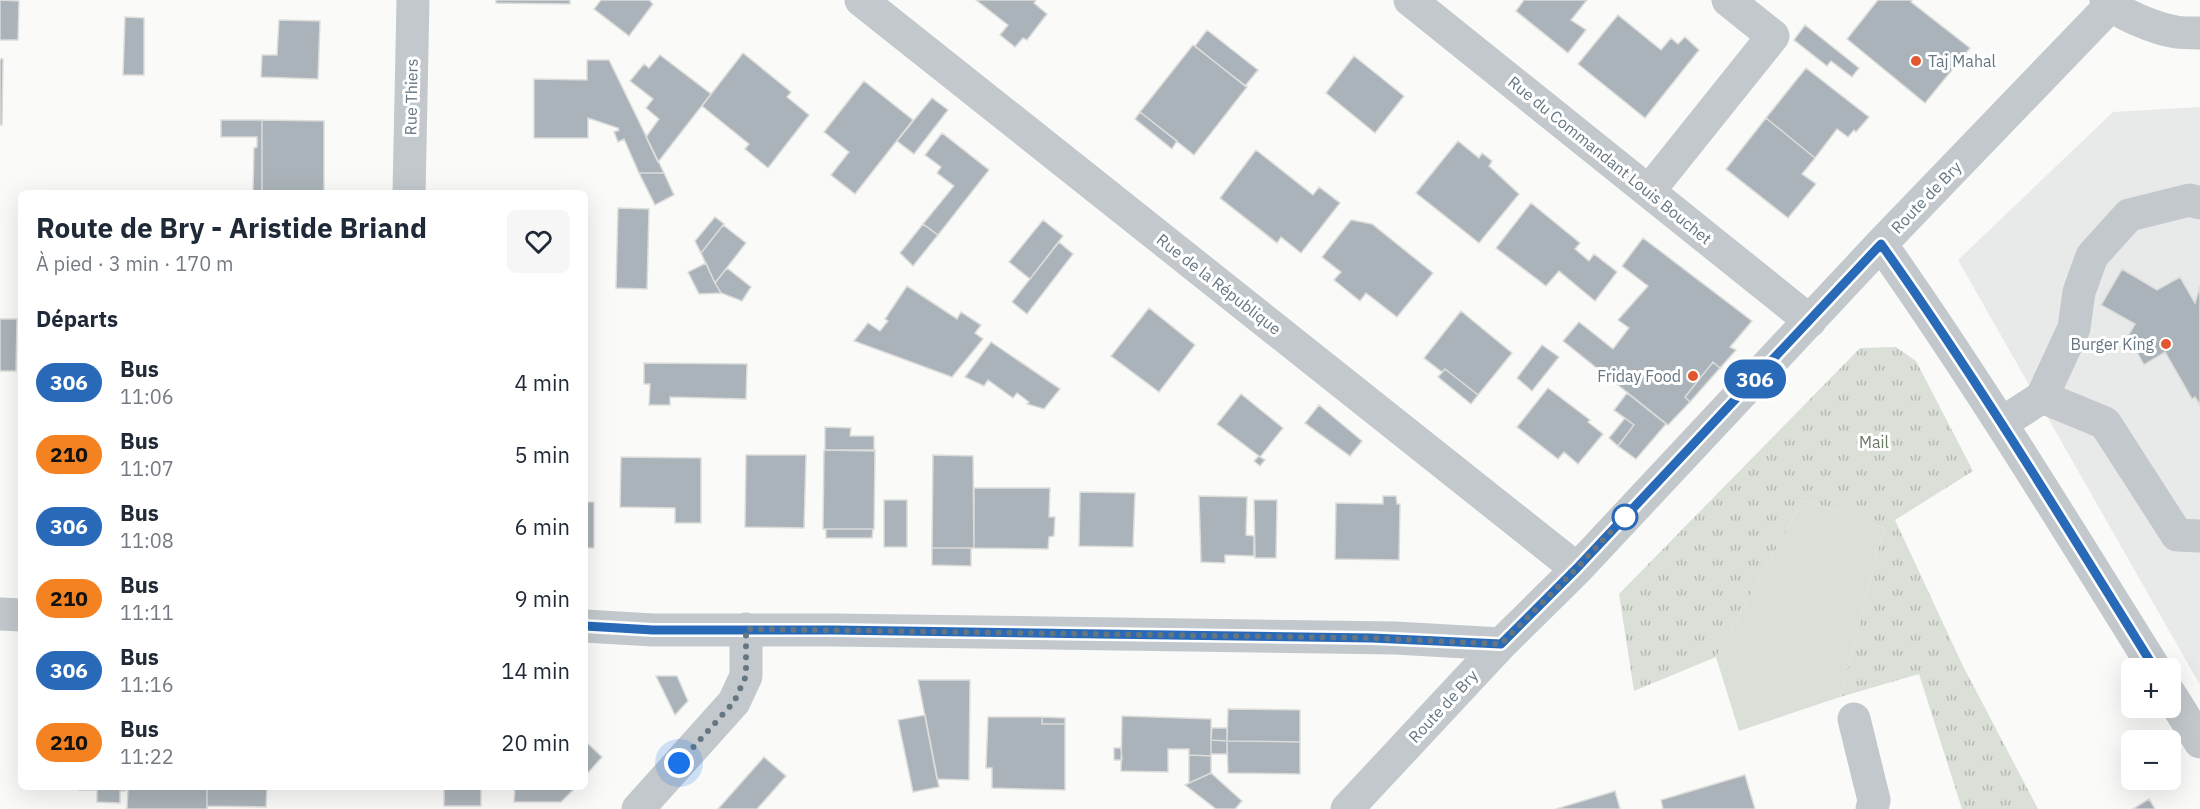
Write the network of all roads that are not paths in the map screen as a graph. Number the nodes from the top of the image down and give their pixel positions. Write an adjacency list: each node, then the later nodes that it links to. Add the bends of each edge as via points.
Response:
1 (413, 0): 7 (street, Rue Thiers)
2 (861, 0): 15 (street, Rue de la République)
3 (1410, 0): 8 (street, Rue du Commandant Louis Bouchet)
4 (1728, 0): 8 (street, via 1773,36)
5 (2108, 3): 6 (street, via 2146,23 2176,32); 10 (street, Route de Bry)
6 (2200, 33)
7 (409, 190)
8 (1649, 191): 11 (street, Rue du Commandant Louis Bouchet)
9 (2200, 203): 12 (street, via 2190,200 2129,214 2092,256 2079,292 2074,328)
10 (1881, 244): 11 (street, Route de Bry); 13 (street)
11 (1810, 321): 15 (street, Route de Bry)
12 (2042, 398): 13 (street); 14 (street, via 2105,423 2177,535)
13 (2002, 423): 21 (street)
14 (2200, 536)
15 (1577, 568): 20 (street, Route de Bry)
16 (0, 615): 17 (street)
17 (18, 615)
18 (588, 626): 19 (street)
19 (746, 629): 20 (street, via 1383,638); 26 (street, via 746,676 734,702)
20 (1501, 644): 27 (street, Route de Bry)
21 (2148, 658)
22 (2181, 712): 24 (street)
23 (1854, 718): 25 (street)
24 (2200, 742)
25 (1876, 806)
26 (638, 809)
27 (1347, 809)

